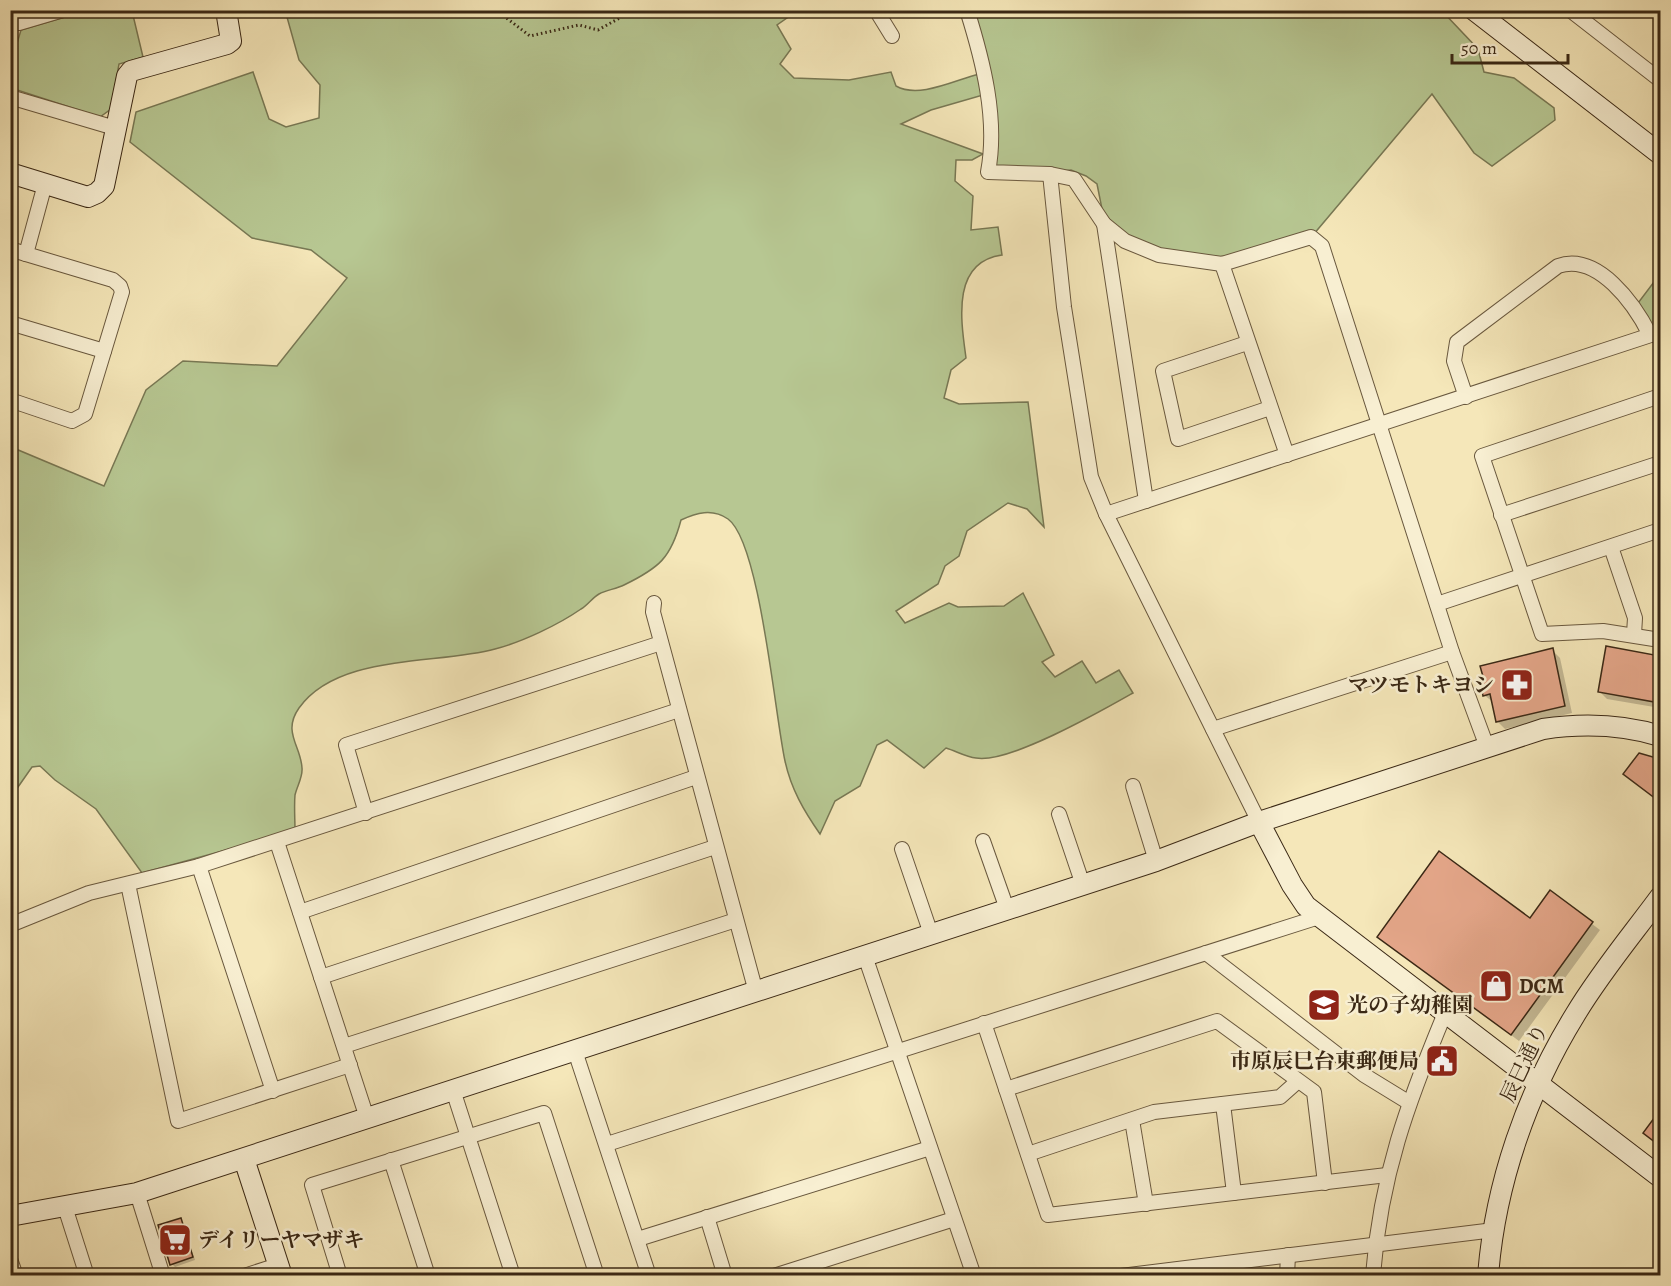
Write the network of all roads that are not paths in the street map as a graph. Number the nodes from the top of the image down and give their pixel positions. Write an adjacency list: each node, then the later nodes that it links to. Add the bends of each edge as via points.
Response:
1 (63, 10): 7 (street, via 19,23)
2 (226, 10): 11 (street, via 232,35 227,44 132,71 127,76)
3 (876, 10): 8 (street)
4 (968, 10): 14 (street, via 984,72 992,148 988,172)
5 (1474, 10): 12 (street)
6 (1570, 10): 9 (street)
7 (10, 21)
8 (892, 36)
9 (1660, 80)
10 (10, 97): 11 (street)
11 (115, 128): 15 (street, via 104,186 97,194 88,197)
12 (1660, 154)
13 (10, 173): 15 (street)
14 (1050, 174): 16 (street, via 1074,179); 32 (street, via 1091,477)
15 (45, 184): 18 (street)
16 (1104, 224): 19 (street, via 1125,241 1159,255); 31 (street)
17 (10, 249): 18 (street)
18 (26, 254): 23 (street, via 113,280 120,286 122,292)
19 (1222, 264): 22 (street); 28 (street, via 1311,237 1322,246)
20 (10, 323): 23 (street)
21 (1655, 334): 25 (street); 25 (street, via 1606,278 1576,262 1558,266 1457,342 1454,361)
22 (1248, 343): 27 (street); 27 (street, via 1163,371 1178,439)
23 (104, 351): 26 (street, via 85,414 77,420)
24 (1660, 396): 33 (street, via 1482,456)
25 (1466, 397): 28 (street)
26 (10, 400)
27 (1270, 408): 29 (street)
28 (1380, 425): 29 (street); 38 (street)
29 (1287, 455): 31 (street)
30 (1660, 463): 33 (street)
31 (1146, 501): 32 (street)
32 (1106, 514): 44 (street)
33 (1502, 515): 36 (street)
34 (1660, 530): 35 (street)
35 (1611, 547): 36 (street); 39 (street, via 1635,618)
36 (1522, 576): 38 (street); 39 (street, via 1542,634)
37 (654, 603): 41 (street)
38 (1437, 604): 42 (street)
39 (1634, 634): 40 (street)
40 (1660, 639)
41 (661, 643): 43 (street); 49 (street, via 346,746)
42 (1452, 651): 44 (street); 46 (street)
43 (679, 710): 47 (street); 49 (street)
44 (1213, 729): 51 (street)
45 (1660, 736): 46 (street, via 1615,726 1581,725 1543,729)
46 (1487, 747): 51 (street)
47 (696, 777): 54 (street); 62 (street)
48 (1133, 786): 56 (street)
49 (366, 813): 53 (street)
50 (1059, 814): 59 (street)
51 (1259, 822): 56 (street); 63 (street, via 1299,897)
52 (983, 841): 61 (street)
53 (277, 842): 57 (street); 62 (street)
54 (715, 847): 64 (street); 69 (street)
55 (902, 849): 66 (street)
56 (1156, 861): 59 (street)
57 (199, 866): 58 (street); 81 (street)
58 (128, 884): 65 (street, via 89,893); 81 (street, via 178,1121)
59 (1083, 885): 61 (street)
60 (1660, 897): 78 (street, 辰巳通り, via 1576,1013)
61 (1007, 909): 66 (street)
62 (300, 912): 69 (street)
63 (1319, 917): 67 (street); 71 (street)
64 (736, 920): 70 (street); 73 (street)
65 (10, 925)
66 (931, 934): 68 (street)
67 (1206, 952): 72 (street); 82 (street, via 1364,1075)
68 (865, 956): 70 (street); 75 (street)
69 (321, 977): 73 (street)
70 (756, 992): 74 (street)
71 (1445, 1013): 78 (street); 82 (street)
72 (984, 1023): 75 (street); 79 (street)
73 (344, 1046): 76 (street)
74 (575, 1051): 80 (street); 87 (street)
75 (897, 1051): 87 (street); 88 (street)
76 (350, 1065): 81 (street); 84 (street)
77 (1298, 1081): 79 (street, via 1217,1021); 83 (street, via 1280,1097); 94 (street, via 1314,1092)
78 (1538, 1083): 93 (street); 102 (street, 辰巳通り, via 1503,1182)
79 (1006, 1089): 89 (street)
80 (453, 1090): 84 (street); 86 (street)
81 (273, 1091)
82 (1408, 1102): 92 (street)
83 (1223, 1104): 85 (street, via 1154,1112); 96 (street)
84 (367, 1118): 90 (street)
85 (1132, 1120): 89 (street); 97 (street)
86 (468, 1137): 91 (street); 115 (street); 116 (street, via 544,1113)
87 (607, 1144): 103 (street)
88 (930, 1148): 100 (street); 101 (street)
89 (1028, 1154): 97 (street, via 1048,1215)
90 (244, 1159): 95 (street); 107 (street)
91 (391, 1160): 113 (street, via 312,1185); 114 (street)
92 (1387, 1175): 94 (street); 104 (street)
93 (1660, 1177)
94 (1326, 1182): 96 (street)
95 (137, 1193): 98 (street); 111 (street)
96 (1234, 1193): 97 (street)
97 (1146, 1204)
98 (65, 1207): 99 (street); 110 (street)
99 (10, 1216)
100 (707, 1217): 103 (street); 118 (street)
101 (954, 1219): 119 (street); 120 (street)
102 (1494, 1230): 104 (street); 124 (street, 辰巳通り)
103 (638, 1239): 117 (street)
104 (1375, 1245): 105 (street); 123 (street)
105 (1288, 1255): 108 (street); 122 (street)
106 (10, 1259): 109 (street)
107 (280, 1270): 112 (street)
108 (1189, 1271): 121 (street)
109 (16, 1275)
110 (87, 1275)
111 (163, 1275)
112 (244, 1275)
113 (340, 1275)
114 (428, 1275)
115 (513, 1275)
116 (597, 1275)
117 (649, 1275)
118 (725, 1275)
119 (774, 1275)
120 (974, 1275)
121 (1121, 1275)
122 (1287, 1275)
123 (1373, 1275)
124 (1488, 1275)

